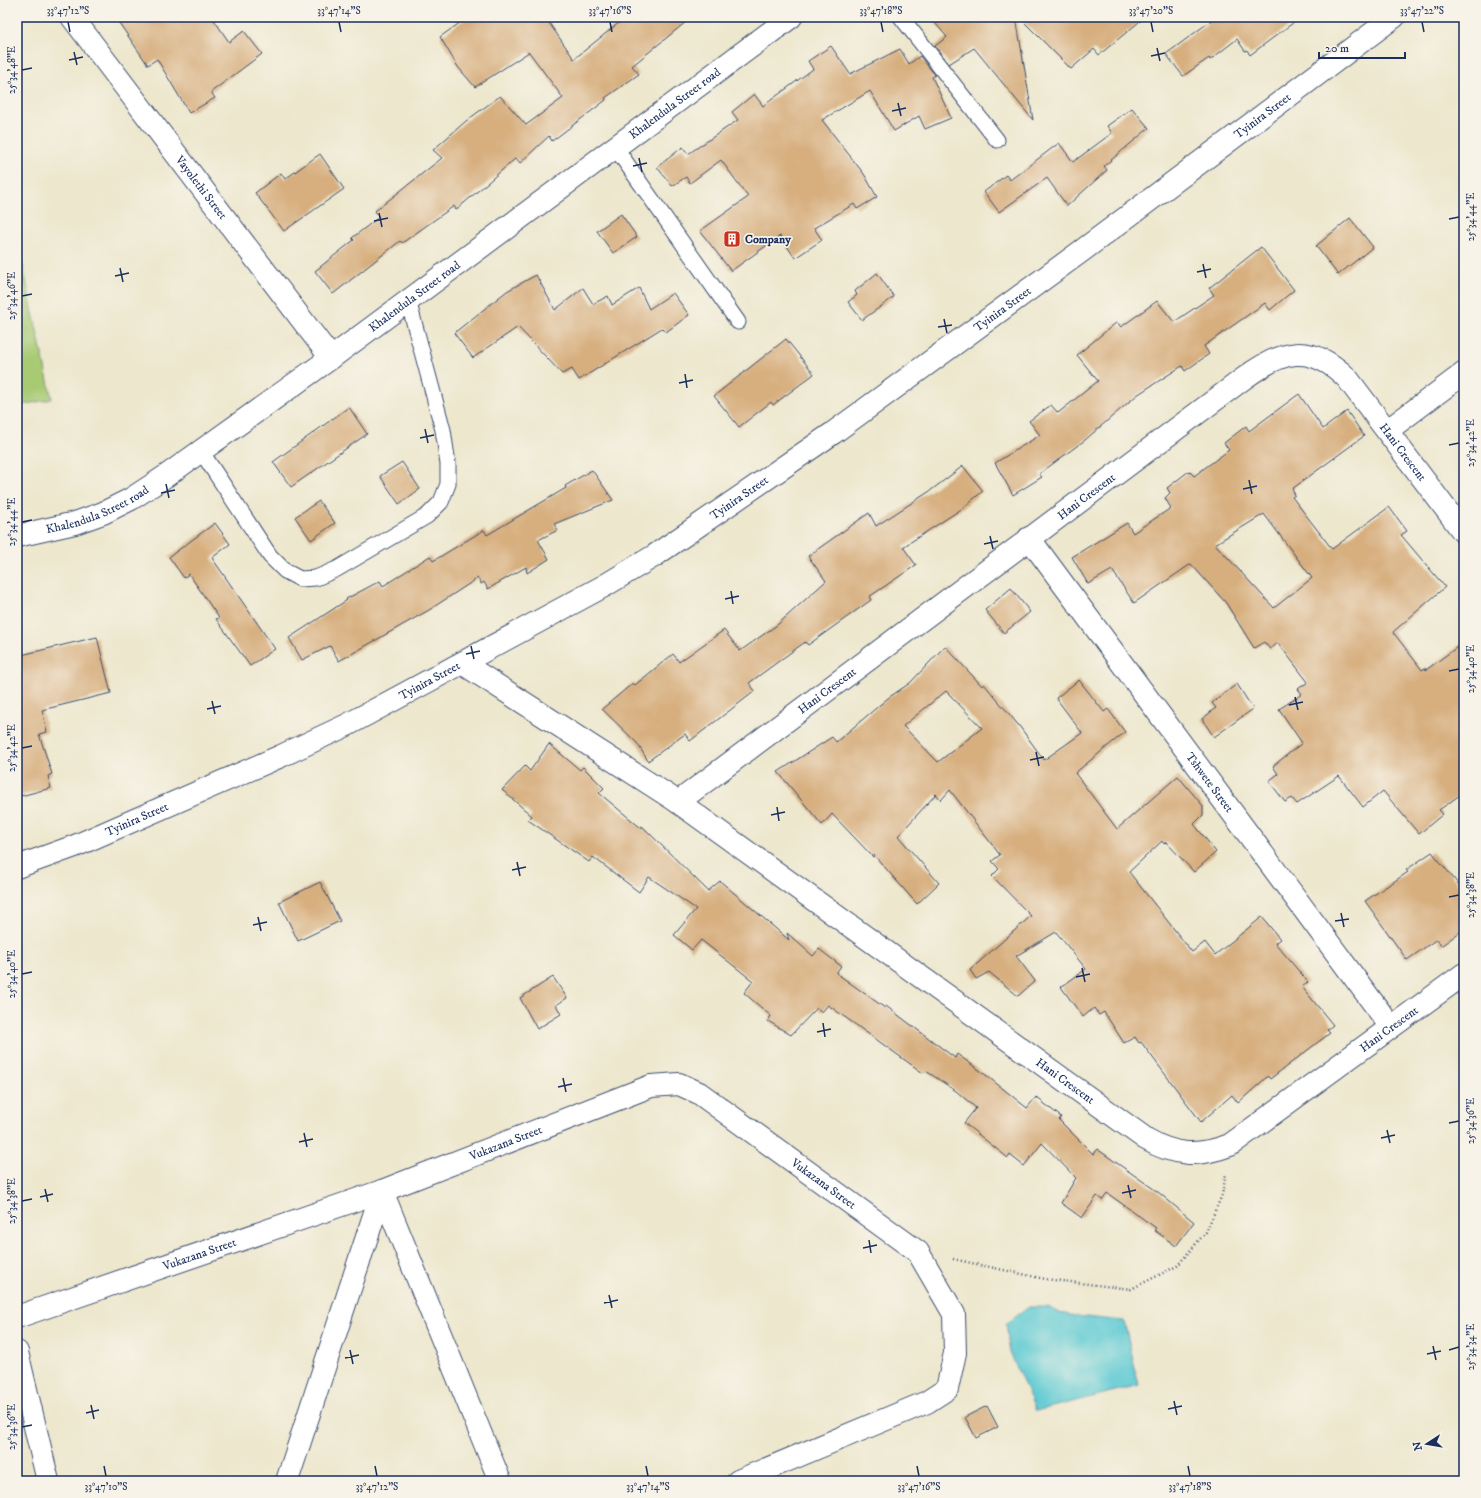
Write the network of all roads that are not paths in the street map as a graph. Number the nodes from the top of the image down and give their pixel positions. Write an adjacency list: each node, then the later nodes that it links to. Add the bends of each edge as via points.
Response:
1 (72, 17): 9 (street, Vayolethi Street)
2 (791, 17): 6 (street, Khalendula Street road)
3 (901, 17): 5 (lane)
4 (1394, 17): 16 (street, Tyinira Street, via 1083,250 820,442 654,556)
5 (997, 140)
6 (615, 147): 7 (street, Khalendula Street road); 8 (lane)
7 (408, 300): 9 (street, Khalendula Street road); 12 (lane, via 444,430 448,464 448,484 441,502 427,516 337,569 316,578 300,579 270,556)
8 (738, 322)
9 (331, 358): 12 (street, Khalendula Street road)
10 (1464, 373): 11 (street)
11 (1388, 430): 13 (street, Hani Crescent); 15 (street, Hani Crescent, via 1333,364 1316,356 1297,353 1277,358 1256,370)
12 (201, 451): 14 (street, Khalendula Street road, via 131,499 103,513 75,523)
13 (1464, 533)
14 (17, 536)
15 (1030, 538): 17 (street, Hani Crescent); 20 (street, Tshwete Street)
16 (462, 663): 17 (street, Hani Crescent); 18 (street, Tyinira Street, via 281,756 75,846)
17 (678, 802): 20 (street, Hani Crescent, via 1146,1139 1174,1152 1212,1152 1230,1146)
18 (17, 868)
19 (1464, 974): 20 (street, Hani Crescent)
20 (1391, 1027)
21 (382, 1191): 22 (street, Vukazana Street); 25 (street); 26 (street); 27 (street, Vukazana Street, via 651,1086 679,1084 699,1093 918,1252 954,1314 955,1353 947,1389 927,1402)
22 (17, 1317)
23 (17, 1352): 24 (street)
24 (48, 1481)
25 (287, 1481)
26 (500, 1481)
27 (738, 1481)

